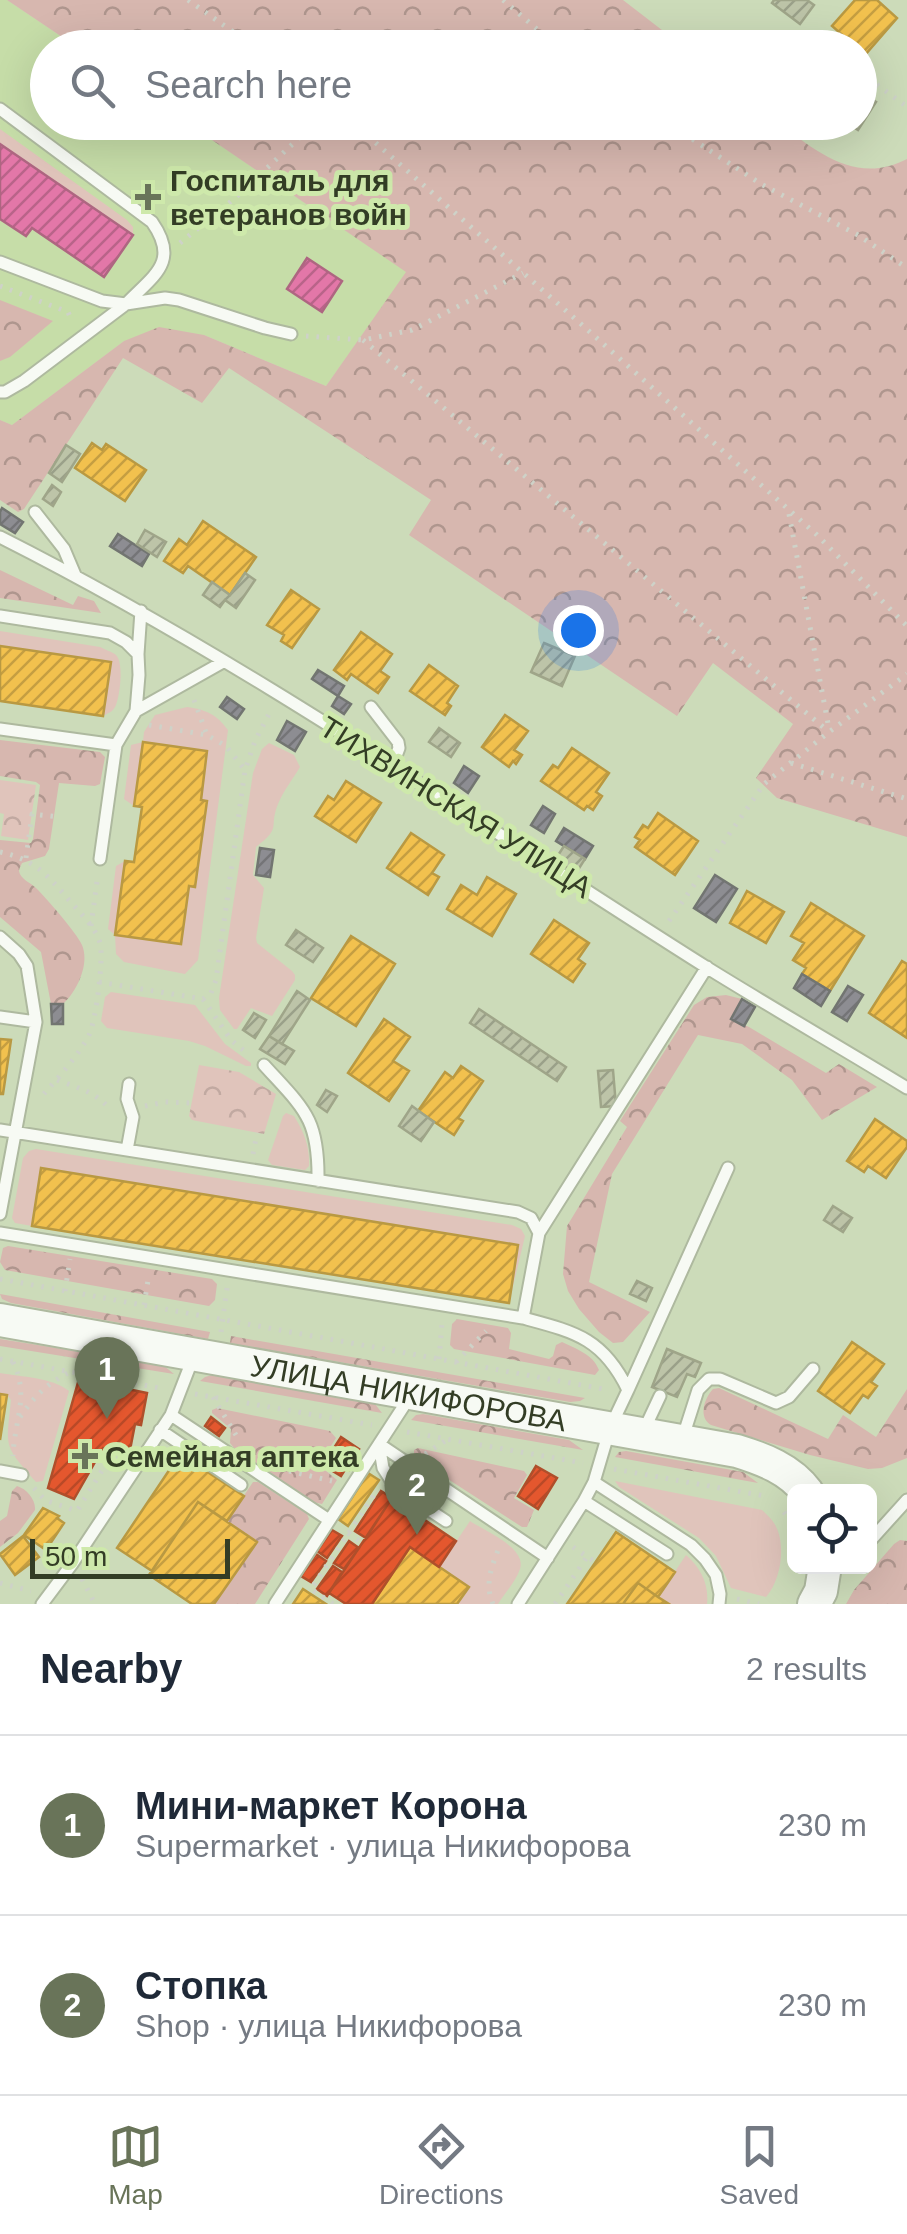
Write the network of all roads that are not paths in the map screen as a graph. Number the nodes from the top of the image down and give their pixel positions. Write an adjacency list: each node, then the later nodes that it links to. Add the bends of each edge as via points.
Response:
1 (0, 109): 2 (lane)
2 (30, 131)
3 (42, 140): 5 (lane, via 152,222 163,238 166,256 156,274)
4 (0, 262): 5 (lane)
5 (126, 304): 6 (lane, via 179,300); 7 (lane)
6 (290, 334)
7 (0, 392)
8 (34, 512): 10 (lane)
9 (0, 537): 10 (lane, ТИХВИНСКАЯ УЛИЦА)
10 (75, 575): 11 (lane, ТИХВИНСКАЯ УЛИЦА)
11 (141, 611): 13 (lane); 14 (lane, ТИХВИНСКАЯ УЛИЦА)
12 (0, 616): 13 (lane, via 110,634)
13 (138, 654): 16 (lane)
14 (223, 662): 16 (lane); 19 (lane, ТИХВИНСКАЯ УЛИЦА)
15 (370, 707): 19 (lane, via 398,742)
16 (133, 716): 18 (lane)
17 (0, 729): 18 (lane)
18 (116, 745): 20 (lane)
19 (393, 764): 22 (lane, ТИХВИНСКАЯ УЛИЦА)
20 (100, 860)
21 (0, 937): 24 (lane, via 28,966)
22 (706, 967): 27 (lane, ТИХВИНСКАЯ УЛИЦА); 34 (lane)
23 (0, 1017): 24 (lane)
24 (36, 1022): 29 (lane)
25 (264, 1064): 32 (lane, via 313,1126)
26 (128, 1084): 30 (lane)
27 (907, 1088)
28 (0, 1130): 29 (lane)
29 (14, 1132): 30 (lane); 33 (lane)
30 (127, 1150): 32 (lane)
31 (728, 1168): 40 (lane)
32 (318, 1181): 34 (lane, via 518,1212)
33 (0, 1214)
34 (539, 1233): 36 (lane)
35 (0, 1234): 36 (lane)
36 (523, 1318): 40 (lane, via 591,1342 619,1370)
37 (0, 1320): 38 (main road, УЛИЦА НИКИФОРОВА)
38 (194, 1354): 41 (main road, УЛИЦА НИКИФОРОВА); 43 (lane)
39 (812, 1369): 47 (lane, via 776,1403 709,1380 698,1390)
40 (627, 1391): 44 (lane)
41 (413, 1392): 44 (main road, УЛИЦА НИКИФОРОВА); 48 (lane)
42 (660, 1396): 46 (lane)
43 (170, 1415): 45 (lane); 55 (lane)
44 (610, 1428): 46 (main road, УЛИЦА НИКИФОРОВА); 49 (lane)
45 (160, 1430): 50 (lane); 60 (lane)
46 (642, 1434): 47 (main road, УЛИЦА НИКИФОРОВА)
47 (682, 1440): 51 (main road, УЛИЦА НИКИФОРОВА, via 771,1462 801,1484)
48 (379, 1444): 55 (lane); 56 (lane, via 396,1488); 59 (lane)
49 (594, 1482): 53 (lane); 63 (lane, via 706,1559 716,1575)
50 (242, 1485)
51 (784, 1496)
52 (907, 1500): 54 (lane)
53 (584, 1502): 58 (lane); 59 (lane)
54 (901, 1517): 57 (lane)
55 (329, 1520): 61 (lane)
56 (446, 1521)
57 (877, 1535)
58 (667, 1554)
59 (548, 1558): 62 (lane)
60 (45, 1600)
61 (274, 1604)
62 (518, 1604)
63 (719, 1604)

